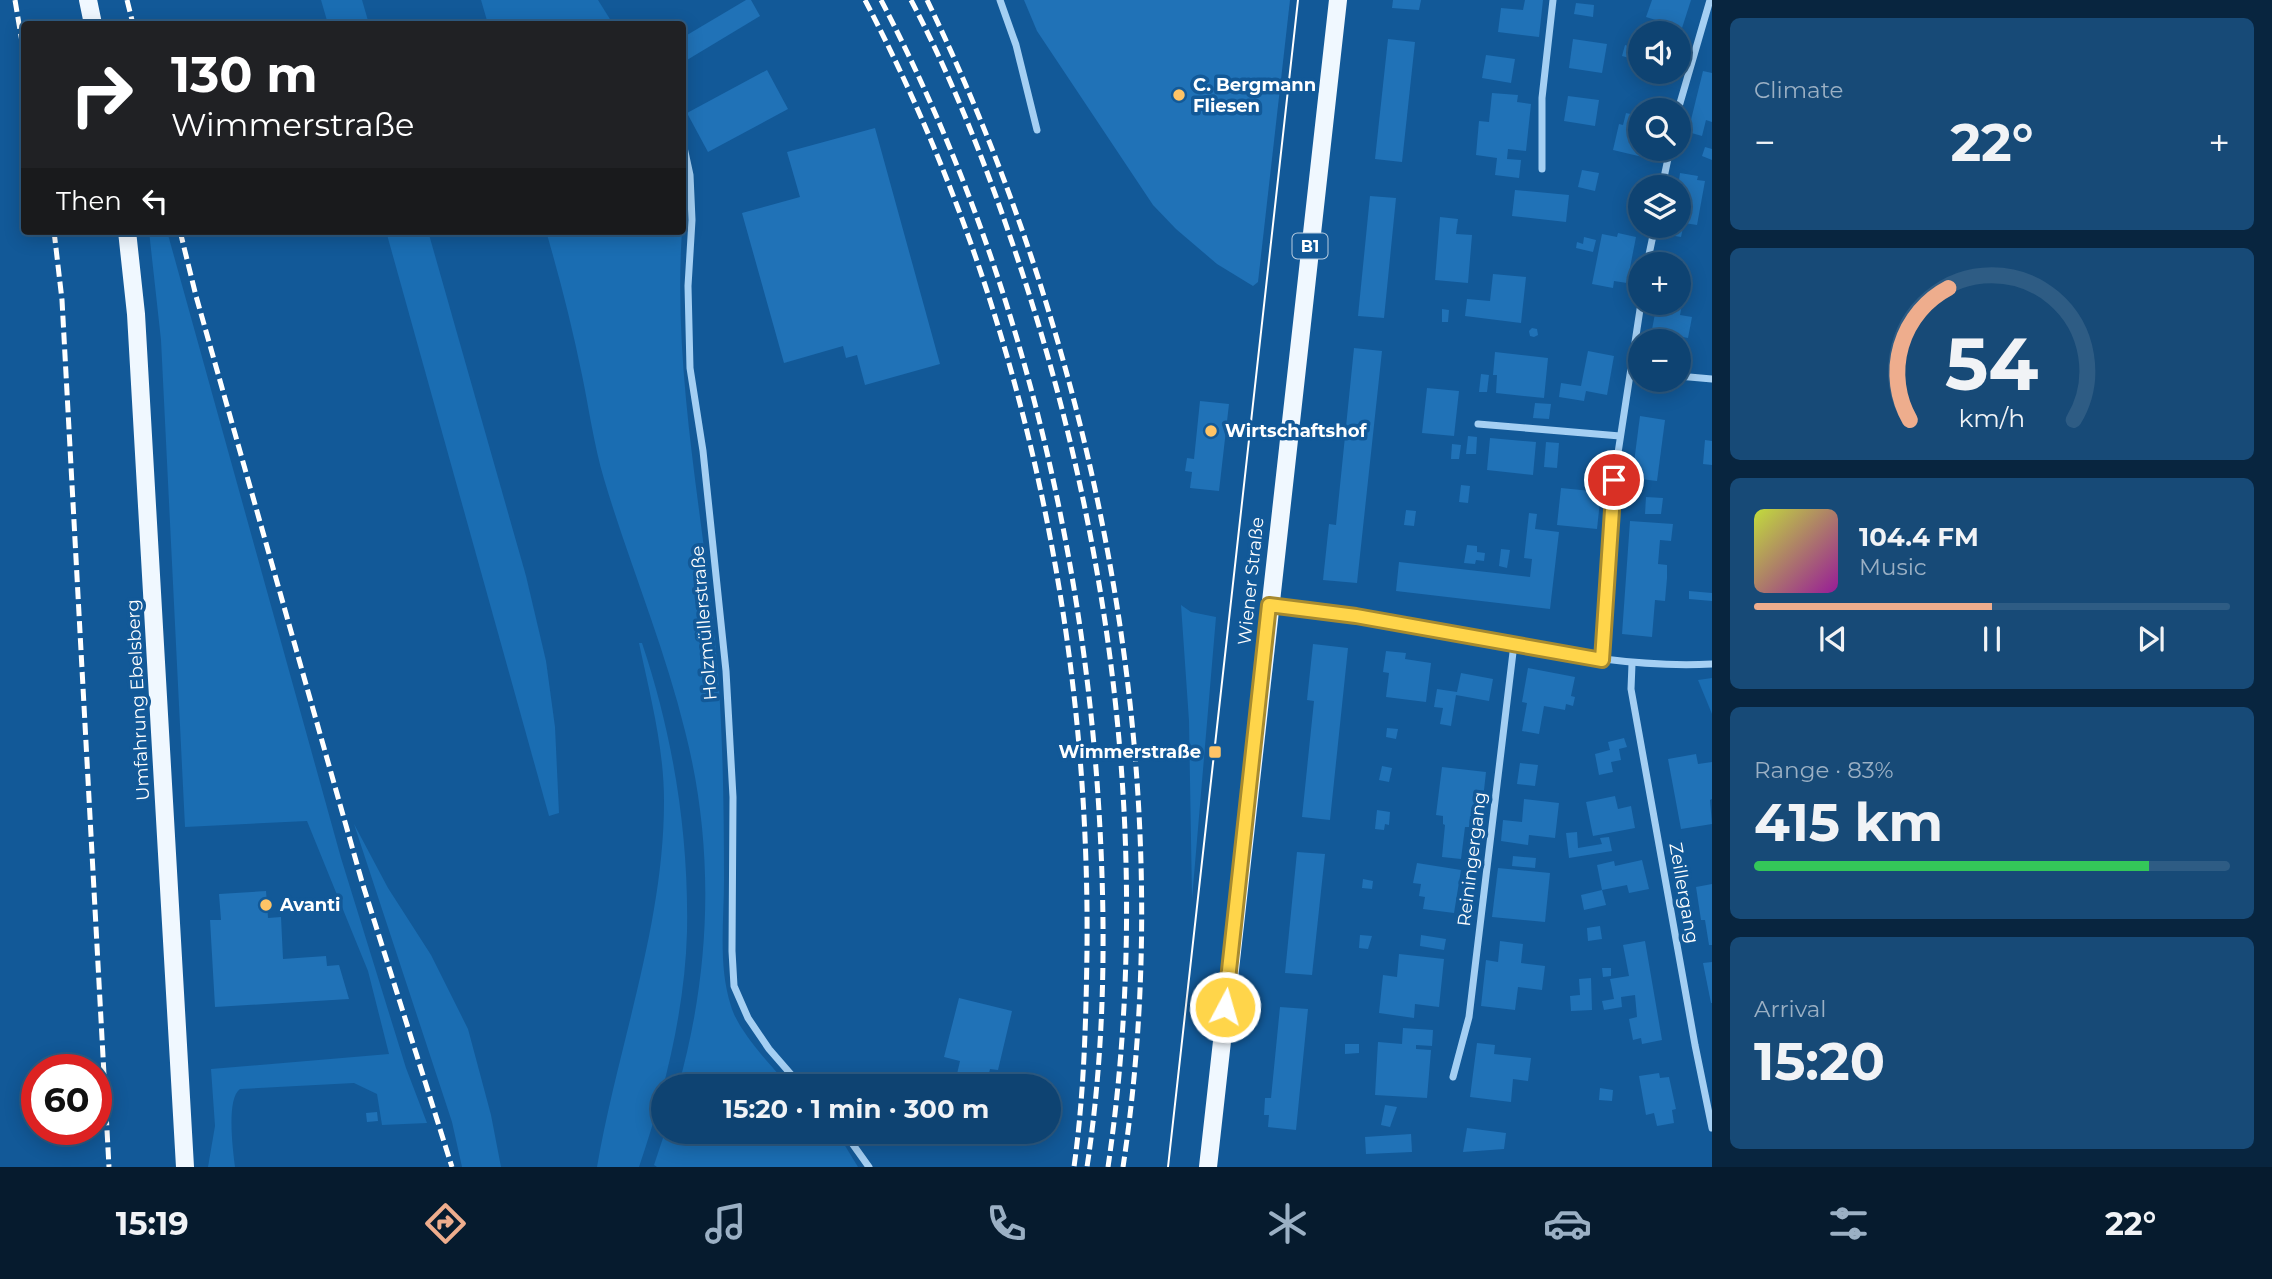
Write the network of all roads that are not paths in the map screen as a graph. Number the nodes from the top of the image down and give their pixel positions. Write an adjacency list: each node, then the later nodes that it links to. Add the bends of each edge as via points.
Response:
1 (88, 0): 6 (main road)
2 (1000, 0): 8 (street)
3 (1338, 0): 17 (main road, Wiener Straße / B1)
4 (1553, 0): 10 (street, via 1542,98)
5 (1710, 0): 7 (street)
6 (92, 21)
7 (1681, 98)
8 (1037, 130)
9 (686, 156): 22 (street, Holzmüllerstraße, via 692,220 690,368 726,671 733,797 734,986 748,1018)
10 (1542, 169)
11 (127, 235): 26 (main road, Umfahrung Ebelsberg, via 136,314)
12 (1691, 377): 13 (street)
13 (1712, 379)
14 (1628, 382): 16 (street)
15 (1478, 424): 16 (street)
16 (1620, 436): 19 (street)
17 (1269, 605): 18 (street); 28 (main road, Wiener Straße / B1)
18 (1514, 644): 19 (street); 23 (street, Reiningergang, via 1469,1017)
19 (1602, 660): 20 (street)
20 (1633, 664): 21 (street); 24 (street, Zeillergang, via 1631,690)
21 (1712, 664)
22 (791, 1074)
23 (1453, 1077)
24 (1712, 1128)
25 (853, 1144): 27 (street)
26 (185, 1167)
27 (869, 1167)
28 (1208, 1167)

